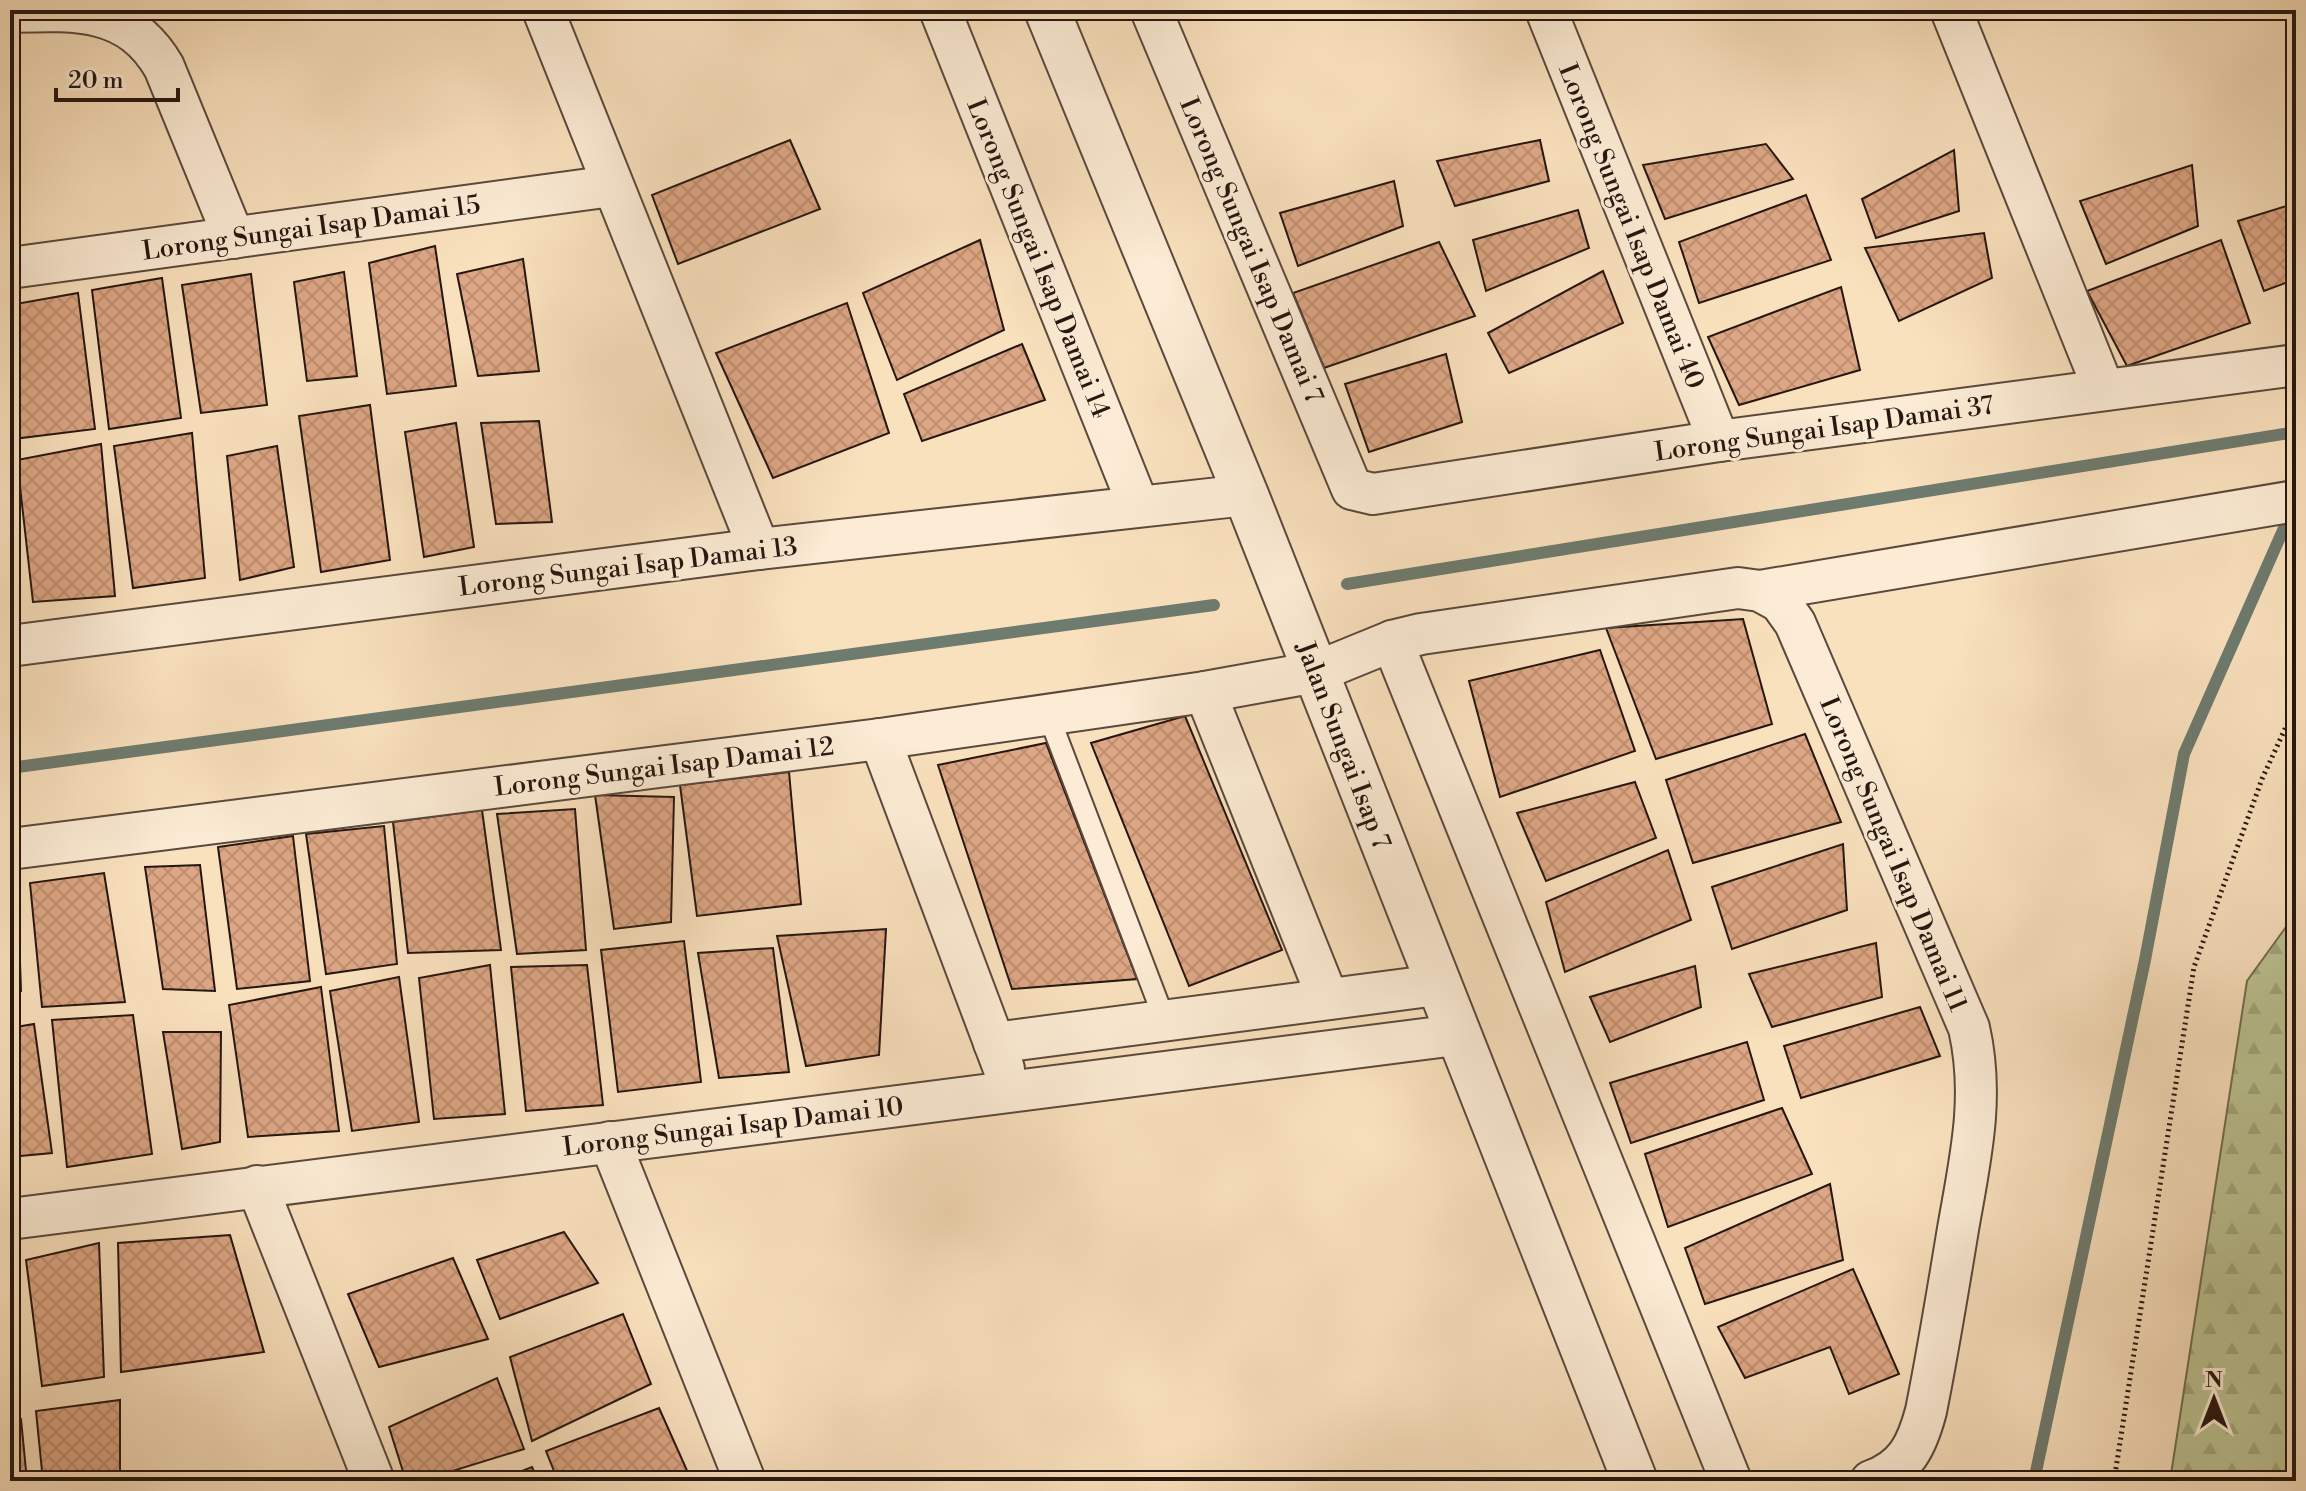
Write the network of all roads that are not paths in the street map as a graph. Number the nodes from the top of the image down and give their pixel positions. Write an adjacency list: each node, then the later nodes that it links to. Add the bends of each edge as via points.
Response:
1 (543, 10): 8 (street)
2 (940, 10): 17 (street, Lorong Sungai Isap Damai 14)
3 (1151, 10): 14 (street, Lorong Sungai Isap Damai 7)
4 (1546, 10): 13 (street, Lorong Sungai Isap Damai 40)
5 (1951, 10): 12 (street)
6 (10, 12): 9 (street, via 104,17 129,26 150,42)
7 (1057, 13): 15 (street, Jalan Sungai Isap 7)
8 (612, 186): 9 (street, Lorong Sungai Isap Damai 15); 18 (street)
9 (234, 238): 10 (street, Lorong Sungai Isap Damai 15)
10 (10, 268)
11 (2296, 365): 12 (street, Lorong Sungai Isap Damai 37)
12 (2104, 390): 13 (street, Lorong Sungai Isap Damai 37)
13 (1719, 441): 14 (street, Lorong Sungai Isap Damai 37, via 1373,494)
14 (1352, 489)
15 (1246, 495): 17 (street, Lorong Sungai Isap Damai 13); 22 (street, Jalan Sungai Isap 7)
16 (2295, 501): 19 (street)
17 (1138, 505): 18 (street, Lorong Sungai Isap Damai 13)
18 (759, 549): 21 (street, Lorong Sungai Isap Damai 13)
19 (1760, 591): 20 (street, via 1705,591); 40 (street, Lorong Sungai Isap Damai 11, via 1780,602 1795,623 1976,1055 1979,1095 1973,1141 1926,1411 1907,1459 1891,1474)
20 (1392, 641): 22 (street); 39 (street)
21 (10, 646)
22 (1316, 672): 23 (street, Lorong Sungai Isap Damai 12); 27 (street, Jalan Sungai Isap 7)
23 (1205, 692): 24 (street, Lorong Sungai Isap Damai 12); 28 (street)
24 (1048, 714): 25 (street, Lorong Sungai Isap Damai 12); 29 (lane)
25 (880, 739): 26 (street, Lorong Sungai Isap Damai 12); 31 (street)
26 (10, 849)
27 (1437, 985): 28 (street); 30 (street, Jalan Sungai Isap 7)
28 (1328, 999): 29 (street)
29 (1165, 1021): 31 (street)
30 (1456, 1035): 32 (street, Lorong Sungai Isap Damai 10); 38 (street, Jalan Sungai Isap 7)
31 (994, 1043): 32 (street)
32 (1012, 1091): 33 (street, Lorong Sungai Isap Damai 10)
33 (610, 1142): 34 (street, Lorong Sungai Isap Damai 10); 37 (street)
34 (257, 1186): 35 (street, Lorong Sungai Isap Damai 10); 36 (street)
35 (10, 1219)
36 (374, 1481)
37 (745, 1481)
38 (1635, 1481)
39 (1731, 1481)
40 (1871, 1481)

